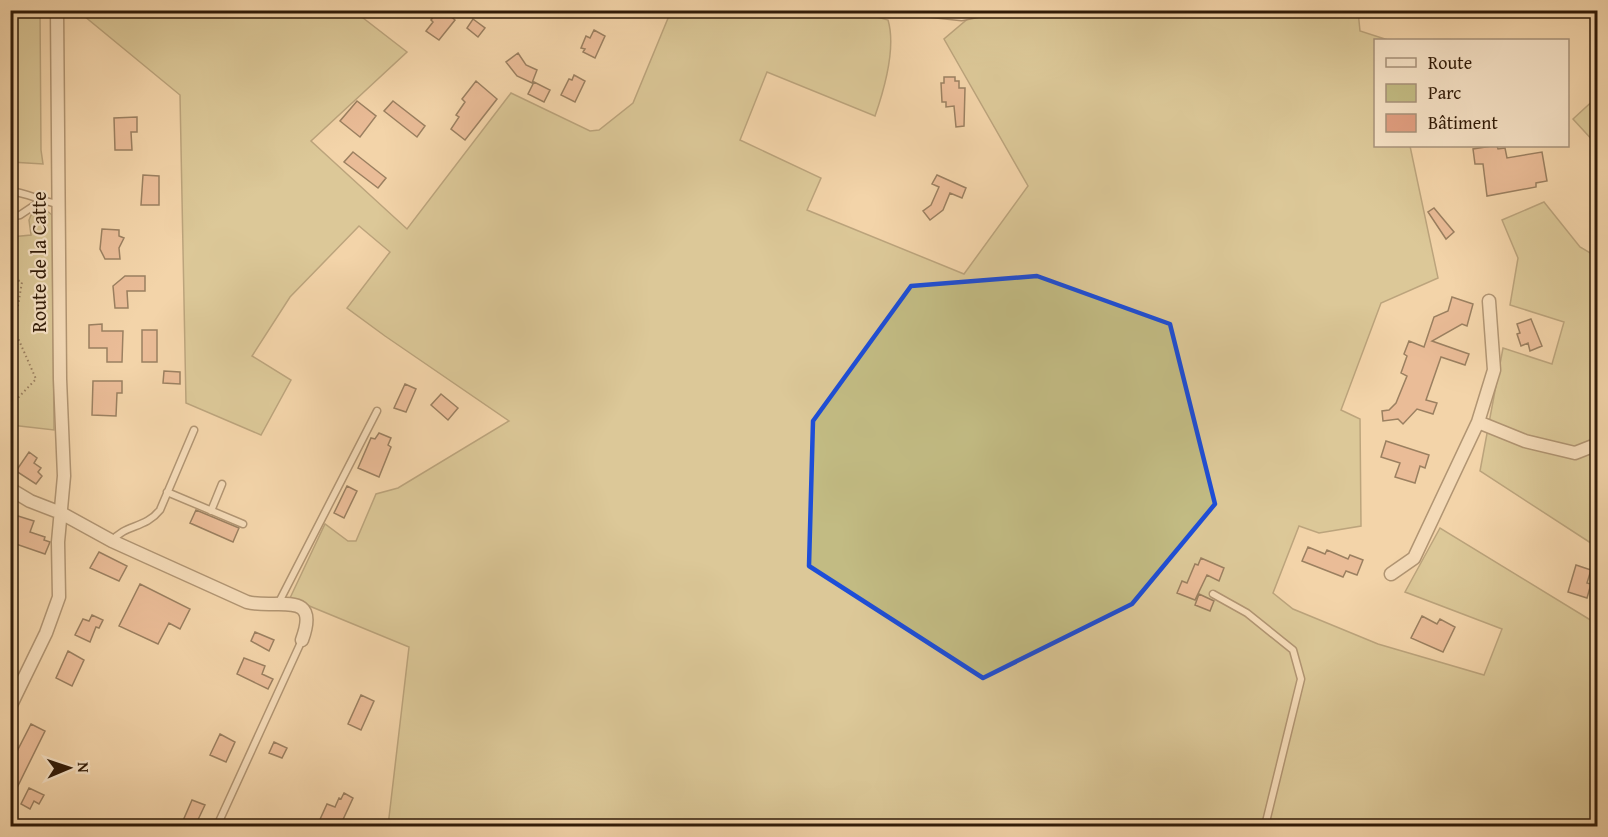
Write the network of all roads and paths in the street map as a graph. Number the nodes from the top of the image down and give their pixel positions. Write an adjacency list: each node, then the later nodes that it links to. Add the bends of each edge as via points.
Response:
1 (57, 10): 6 (street, Route de la Catte)
2 (925, 10): 3 (street, via 962,14)
3 (981, 10)
4 (10, 191): 5 (lane)
5 (40, 201): 6 (lane); 7 (lane)
6 (58, 204): 19 (street, Route de la Catte, via 64,476)
7 (10, 217)
8 (10, 277): 10 (path, via 22,282 14,329 36,379 16,400)
9 (1489, 301): 12 (street, via 1494,370)
10 (10, 397)
11 (377, 411): 24 (lane)
12 (1478, 422): 14 (street, via 1525,441 1575,453); 22 (street, via 1414,558)
13 (194, 430): 17 (lane)
14 (1598, 444)
15 (222, 484): 18 (lane)
16 (10, 489): 19 (street)
17 (167, 492): 18 (lane); 21 (lane, via 153,519 118,533)
18 (211, 510): 20 (lane)
19 (61, 513): 21 (street); 26 (street, Route de la Catte, via 59,597)
20 (243, 524)
21 (112, 541): 24 (street, via 247,602)
22 (1391, 574)
23 (1213, 594): 28 (lane, via 1247,613 1293,650 1301,679)
24 (278, 604): 25 (street, via 296,604 307,614)
25 (302, 640): 27 (lane)
26 (10, 707)
27 (217, 826)
28 (1266, 826)

